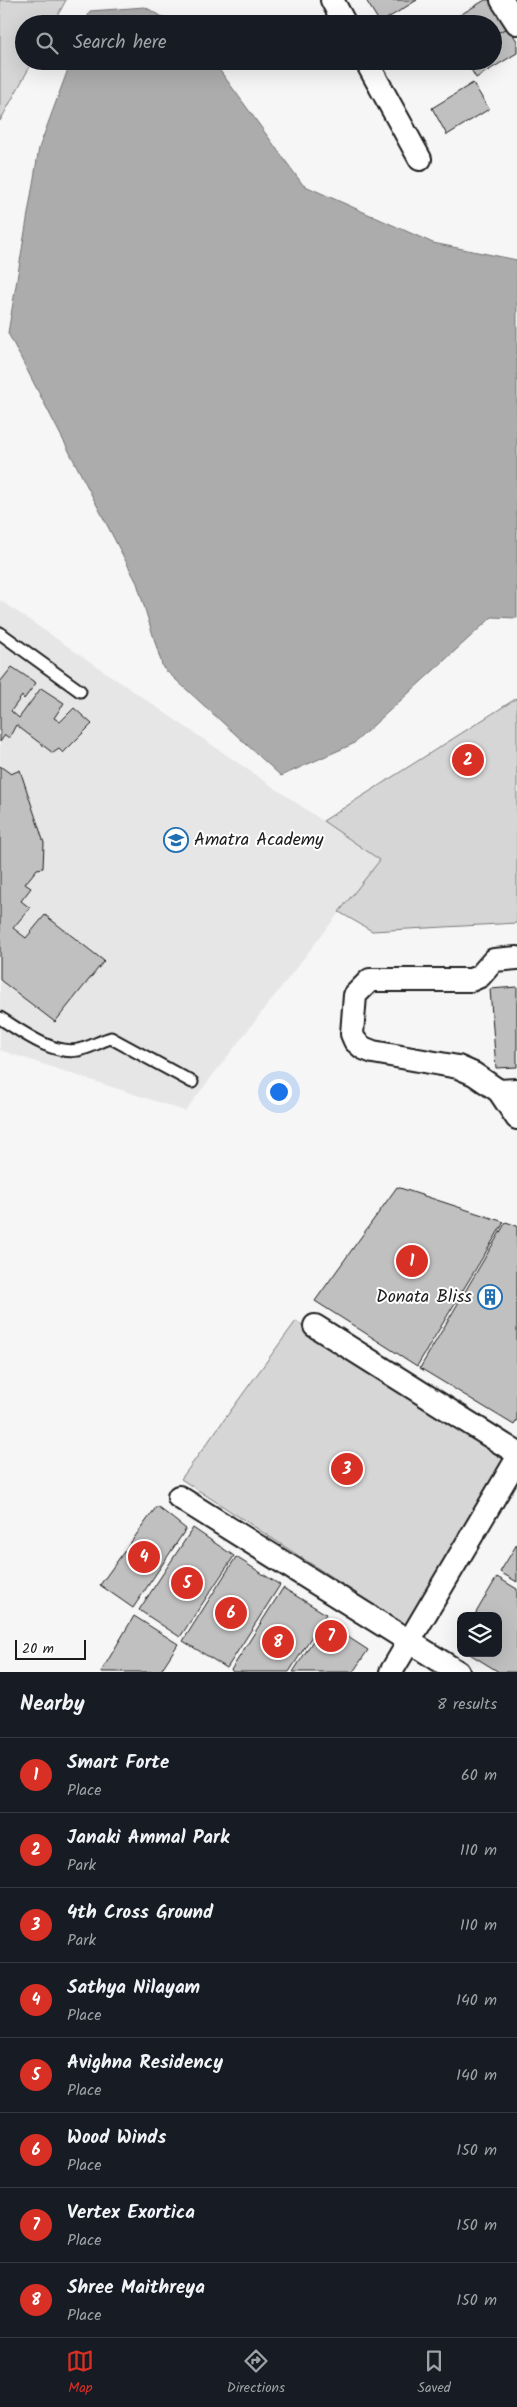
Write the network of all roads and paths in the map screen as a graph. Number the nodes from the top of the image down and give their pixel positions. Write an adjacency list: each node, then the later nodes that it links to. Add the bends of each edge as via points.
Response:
1 (332, 0): 3 (street)
2 (502, 0): 4 (street)
3 (340, 15)
4 (517, 24)
5 (371, 70): 6 (street)
6 (420, 159)
7 (0, 633): 8 (lane)
8 (80, 691)
9 (517, 958): 12 (street, via 494,960 480,976 471,980 370,980 355,994 352,1034 363,1048 373,1052 458,1067)
10 (0, 1018): 11 (lane, via 52,1047 65,1050 86,1048 111,1038)
11 (192, 1082)
12 (508, 1090): 13 (street)
13 (517, 1118)
14 (315, 1326): 15 (street)
15 (517, 1453)
16 (517, 1460): 18 (street)
17 (178, 1497): 18 (street)
18 (409, 1642): 19 (street); 20 (street)
19 (391, 1672)
20 (458, 1672)

